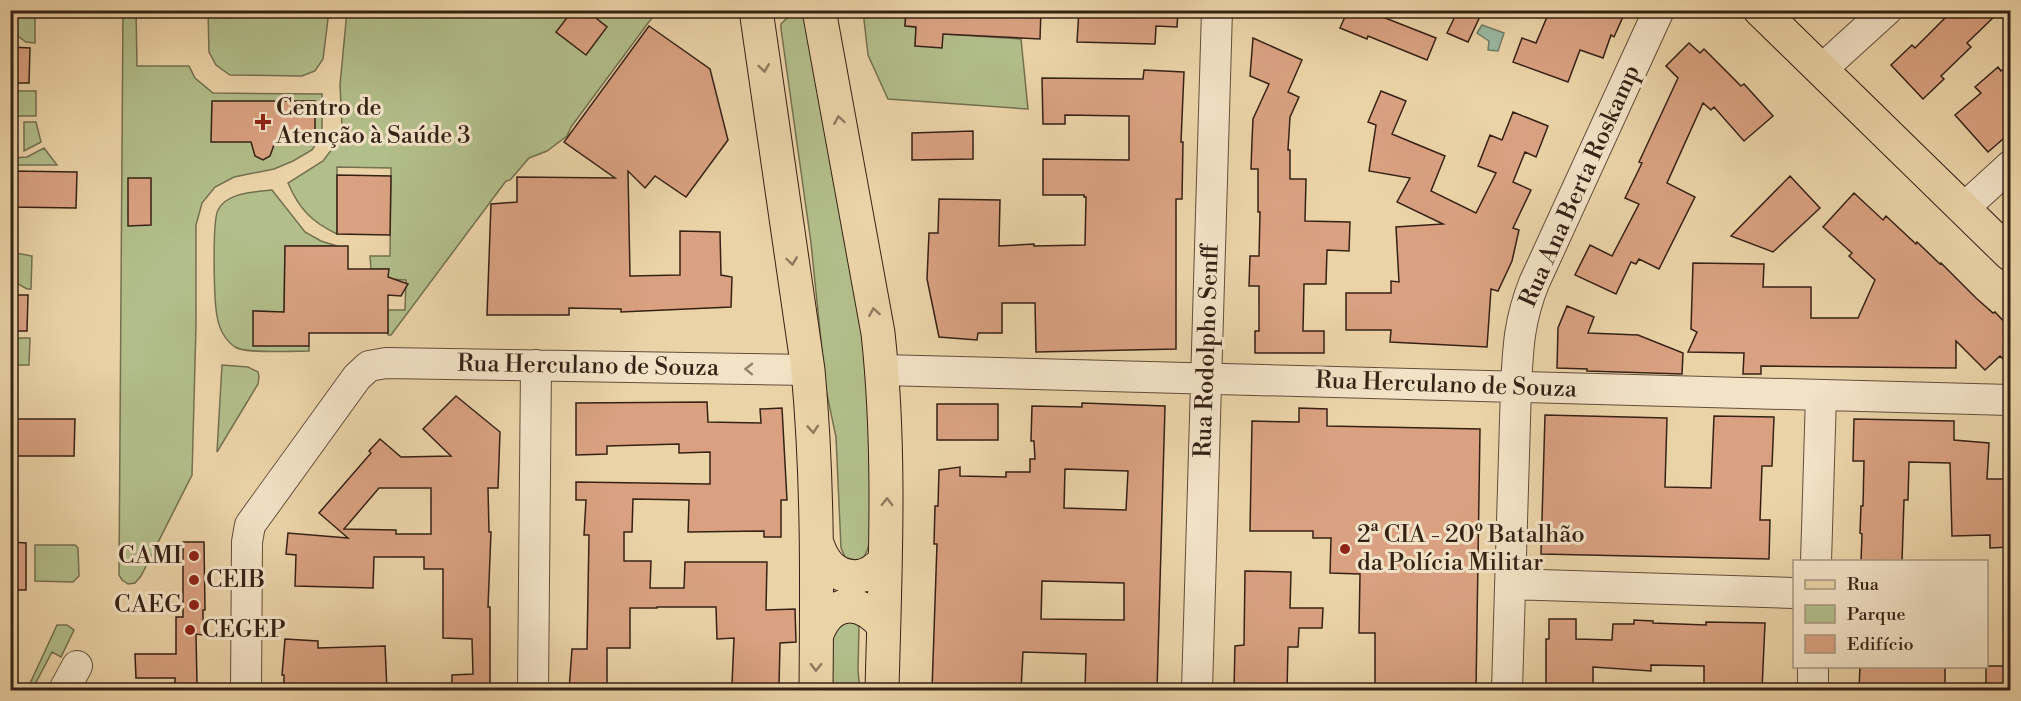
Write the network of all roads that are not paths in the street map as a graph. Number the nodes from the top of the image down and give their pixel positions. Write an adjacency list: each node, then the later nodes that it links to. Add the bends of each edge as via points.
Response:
1 (756, 10): 12 (main road, one-way to 12)
2 (819, 10): 13 (main road, one-way to 2)
3 (1217, 10): 14 (street, Rua Rodolpho Senff)
4 (1659, 10): 15 (street, Rua Ana Berta Roskamp, via 1527,300 1518,339)
5 (1760, 10): 7 (main road)
6 (1887, 10): 7 (street)
7 (1821, 70): 9 (main road)
8 (2010, 166): 9 (street)
9 (1964, 208): 10 (main road)
10 (2010, 254)
11 (536, 365): 12 (street, Rua Herculano de Souza, one-way to 11); 26 (street, Rua Herculano de Souza, via 386,363 369,366 357,377 250,525); 27 (street)
12 (808, 370): 18 (main road, one-way to 18)
13 (882, 370): 14 (street, Rua Herculano de Souza); 19 (main road, one-way to 13)
14 (1207, 379): 15 (street, Rua Herculano de Souza); 30 (street, Rua Rodolpho Senff)
15 (1516, 387): 16 (street, Rua Herculano de Souza); 21 (street, Rua Ana Berta Roskamp)
16 (1821, 395): 17 (street, Rua Herculano de Souza); 20 (street)
17 (2010, 400)
18 (818, 546): 19 (main road, via 830,567 853,577 877,570); 24 (main road)
19 (885, 560): 23 (main road)
20 (1816, 560)
21 (1510, 584): 22 (street); 31 (street, Rua Ana Berta Roskamp)
22 (1793, 593)
23 (883, 625): 24 (main road, via 861,607 846,606 822,621); 29 (main road)
24 (817, 634): 28 (main road, one-way to 28)
25 (1813, 668): 32 (street)
26 (246, 690)
27 (533, 690)
28 (816, 690)
29 (882, 690)
30 (1197, 690)
31 (1507, 690)
32 (1813, 690)

